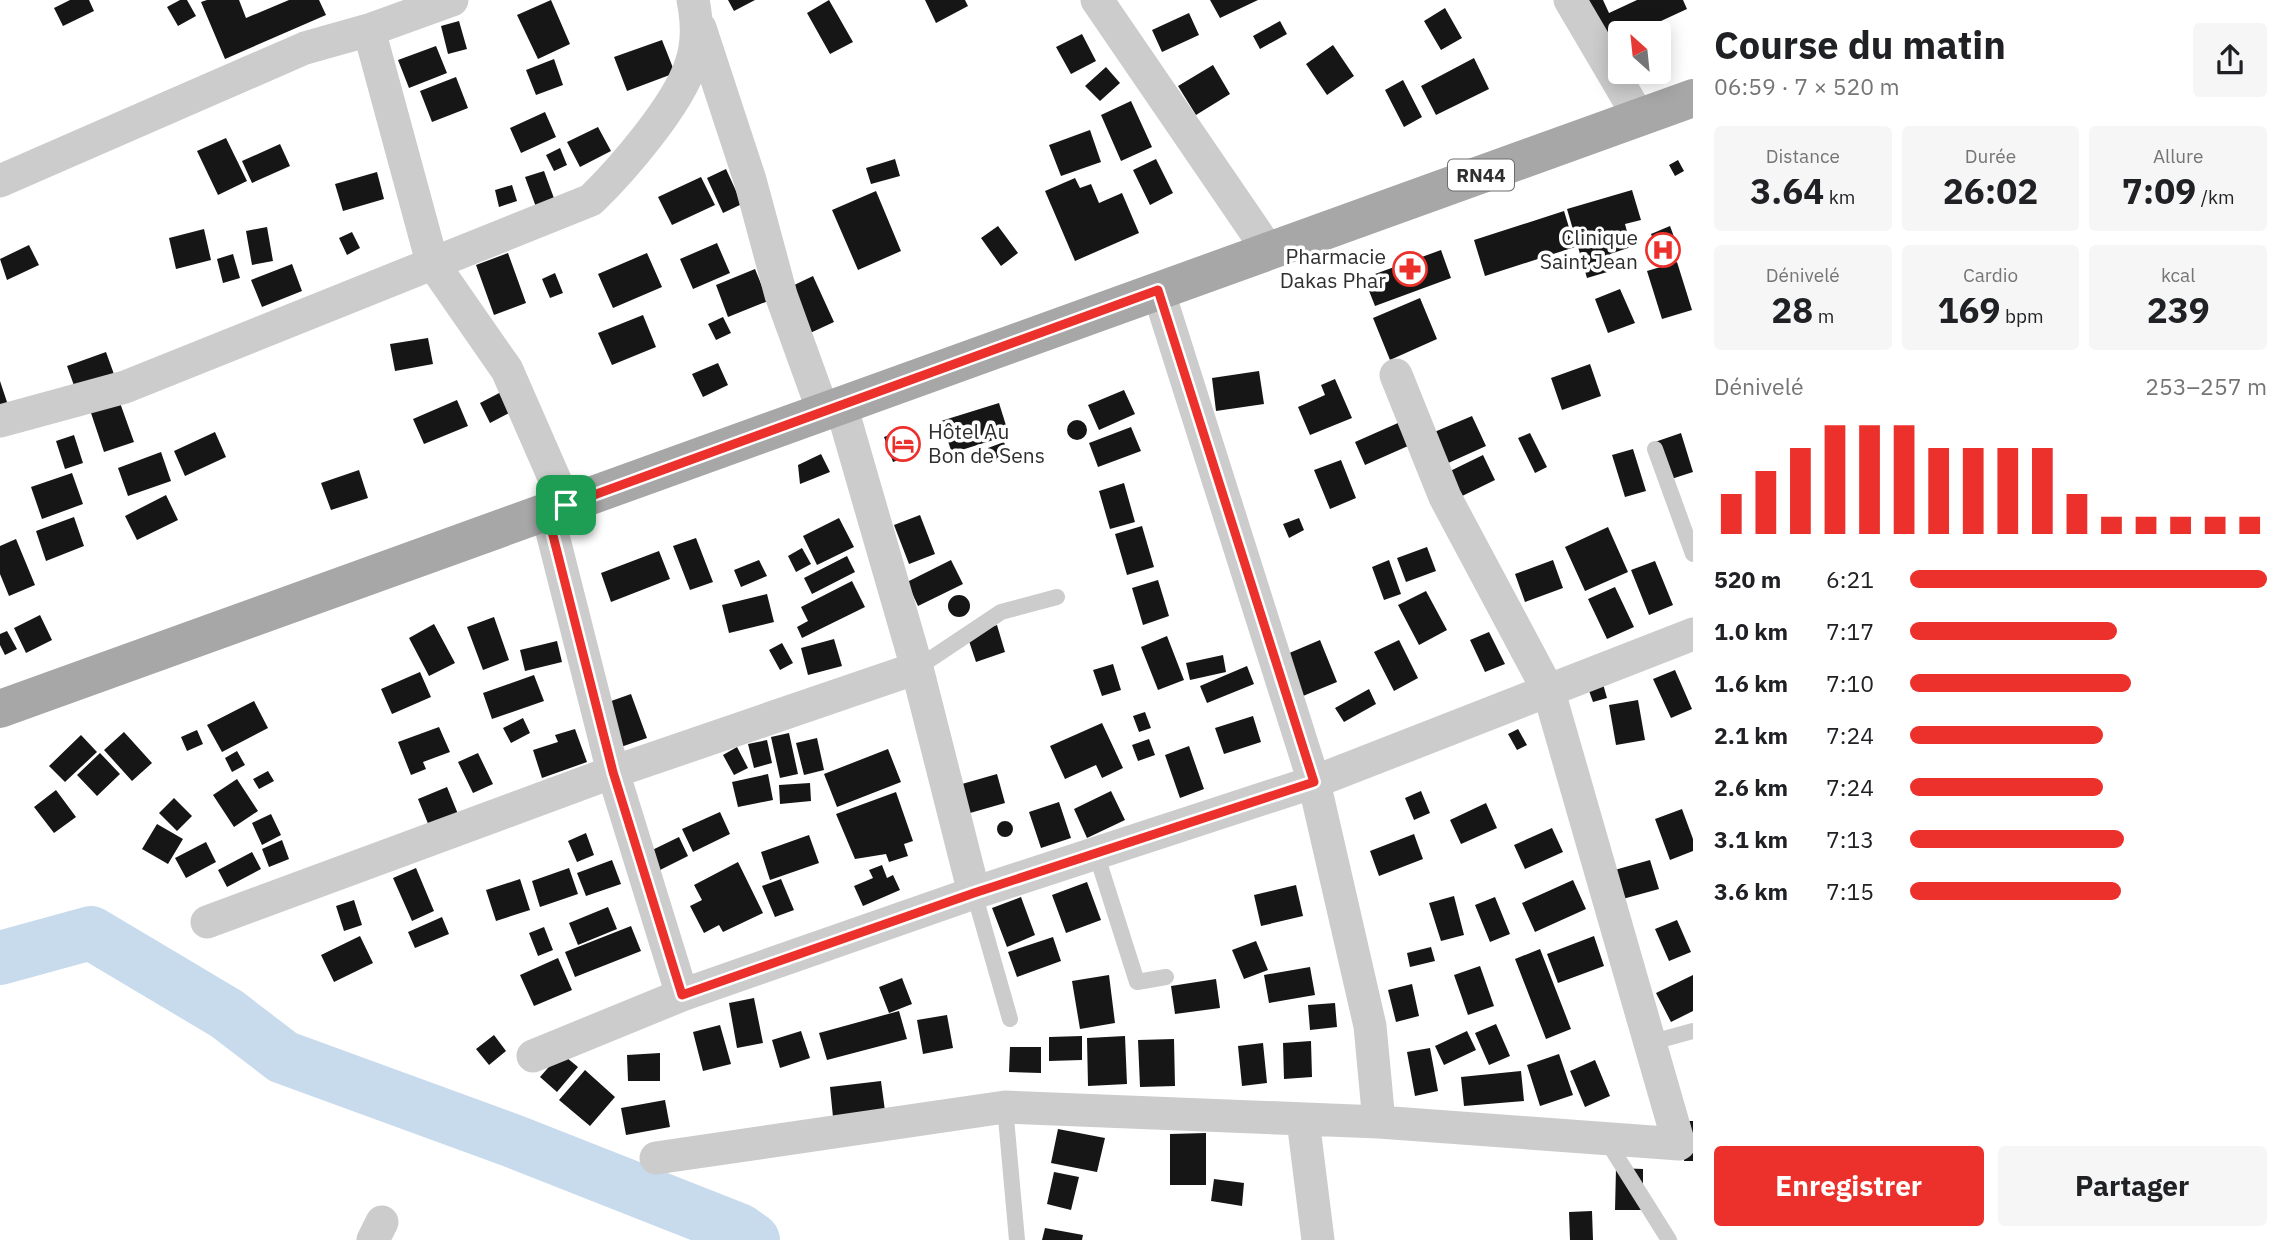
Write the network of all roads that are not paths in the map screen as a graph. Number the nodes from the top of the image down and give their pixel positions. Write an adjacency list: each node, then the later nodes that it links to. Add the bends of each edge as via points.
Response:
1 (452, 0): 5 (street)
2 (1097, 0): 9 (street)
3 (1570, 0): 7 (street)
4 (695, 9): 10 (street, via 688,72 636,152 592,200); 13 (street, via 781,295)
5 (369, 30): 8 (street, via 305,48); 10 (street)
6 (1693, 98): 7 (main road, RN44)
7 (1640, 119): 9 (main road, RN44)
8 (0, 181)
9 (1268, 250): 11 (main road, RN44)
10 (432, 262): 14 (street, via 125,387); 16 (street, via 507,370)
11 (1158, 290): 13 (main road, RN44); 24 (street)
12 (1396, 375): 21 (street, via 1445,497)
13 (832, 408): 16 (main road, RN44); 20 (street)
14 (0, 421)
15 (1655, 449): 17 (lane)
16 (557, 509): 22 (main road, RN44); 23 (street)
17 (1693, 554)
18 (1057, 597): 20 (lane, via 1001,612)
19 (1693, 634): 21 (street)
20 (916, 668): 23 (street); 26 (street)
21 (1549, 691): 24 (street); 32 (street)
22 (0, 709)
23 (613, 772): 27 (street); 29 (street)
24 (1314, 782): 25 (street); 36 (street, via 1370,1026)
25 (1096, 853): 26 (street); 28 (lane, via 1137,982)
26 (974, 893): 29 (street); 30 (lane)
27 (207, 922)
28 (1166, 977)
29 (682, 995): 33 (street)
30 (1010, 1019)
31 (1693, 1031): 32 (lane)
32 (1649, 1043): 37 (street, via 1679,1144)
33 (533, 1056)
34 (1005, 1107): 35 (street); 38 (street); 39 (lane)
35 (1303, 1120): 36 (street); 40 (street)
36 (1379, 1122): 37 (street)
37 (1605, 1138): 41 (lane)
38 (656, 1158)
39 (1017, 1240)
40 (1318, 1240)
41 (1669, 1240)

